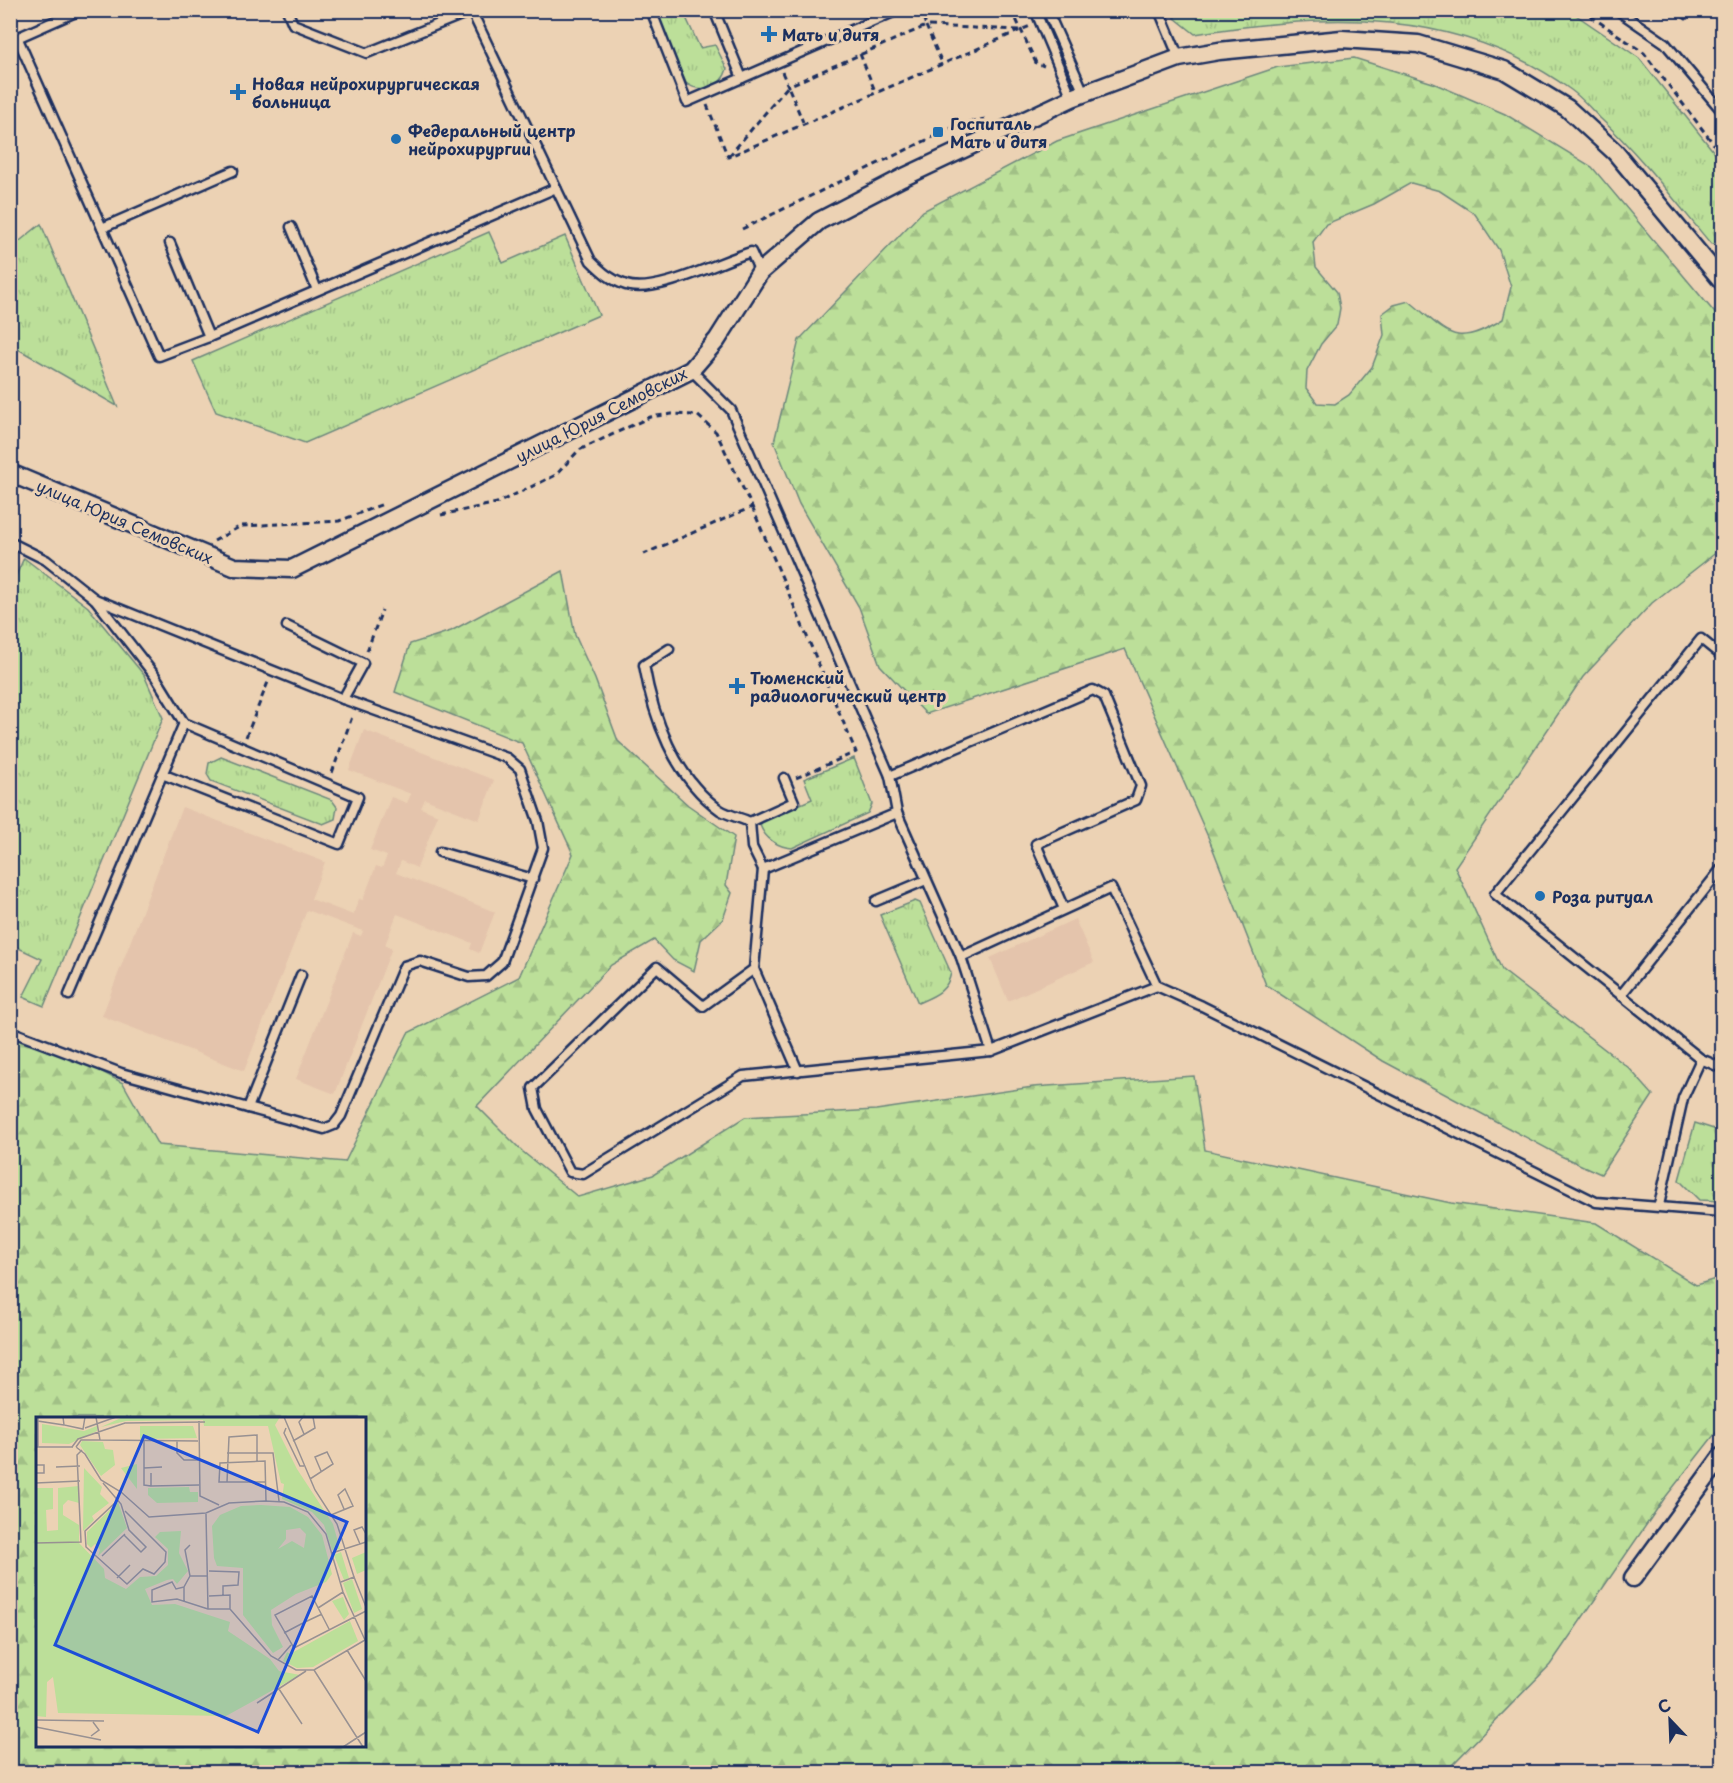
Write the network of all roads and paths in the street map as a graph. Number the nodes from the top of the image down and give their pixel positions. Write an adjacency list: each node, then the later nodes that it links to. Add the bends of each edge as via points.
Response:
1 (80, 10): 18 (lane)
2 (287, 10): 15 (lane, via 293,24 367,54)
3 (651, 10): 24 (lane, via 687,102)
4 (714, 10): 24 (lane)
5 (898, 10): 24 (lane)
6 (921, 10): 16 (path)
7 (1012, 10): 17 (path)
8 (1035, 10): 27 (lane)
9 (1047, 10): 27 (lane)
10 (1159, 10): 20 (lane)
11 (1582, 10): 32 (path, via 1644,53)
12 (1617, 10): 29 (lane, via 1665,44)
13 (1674, 10): 14 (path, via 1686,19)
14 (1694, 10)
15 (471, 11): 35 (lane)
16 (928, 26): 17 (path); 19 (path); 21 (path)
17 (1020, 30): 21 (path); 22 (path, via 1036,63 1043,64)
18 (14, 40): 37 (lane)
19 (860, 54): 25 (path); 26 (path)
20 (1179, 58): 27 (street, улица Юрия Семовских); 41 (street, улица Юрия Семовских, via 1341,39 1418,44 1504,70 1567,108 1615,152)
21 (942, 63): 26 (path)
22 (1046, 70)
23 (771, 76): 25 (path, via 782,71)
24 (742, 78)
25 (788, 86): 31 (path); 33 (path)
26 (875, 91): 31 (path)
27 (1078, 95): 40 (street, улица Юрия Семовских, via 819,221)
28 (708, 102): 33 (path, via 706,106)
29 (1722, 111)
30 (987, 118): 38 (path, via 960,124)
31 (804, 123): 33 (path)
32 (1722, 155)
33 (728, 157)
34 (233, 171): 37 (lane)
35 (556, 188): 40 (lane, via 591,261 605,275 628,286 667,283 751,252); 42 (lane)
36 (291, 227): 42 (lane)
37 (102, 228): 43 (lane, via 159,356)
38 (742, 229)
39 (170, 243): 43 (lane)
40 (760, 272): 44 (street, улица Юрия Семовских, via 717,340)
41 (1720, 273)
42 (317, 290): 43 (lane)
43 (209, 337)
44 (691, 370): 45 (street, улица Юрия Семовских, via 292,569 234,567); 60 (lane, via 730,410)
45 (10, 473)
46 (752, 507): 61 (path, via 856,752)
47 (11, 543): 48 (lane, via 46,560)
48 (95, 598): 54 (lane); 56 (lane, via 155,676)
49 (382, 610): 53 (path)
50 (287, 626): 53 (lane)
51 (669, 649): 64 (lane, via 644,665 650,702 681,770 720,810)
52 (1722, 656): 77 (lane, via 1701,639 1495,894)
53 (363, 663): 55 (lane)
54 (273, 670): 55 (lane); 58 (path)
55 (343, 699): 68 (lane, via 507,758 520,769 543,848)
56 (184, 723): 58 (lane); 59 (lane)
57 (348, 729): 62 (path)
58 (242, 747): 62 (lane)
59 (162, 774): 62 (lane, via 339,844 358,797); 76 (lane)
60 (890, 776): 63 (lane); 71 (lane, via 1094,690 1104,696 1141,786 1136,800 1036,843)
61 (785, 781): 64 (lane, via 794,802)
62 (328, 784)
63 (897, 813): 67 (lane); 69 (lane)
64 (750, 822): 67 (lane, via 752,847)
65 (440, 852): 68 (lane)
66 (1722, 868): 77 (lane)
67 (763, 869): 73 (lane)
68 (534, 879): 83 (lane, via 501,962 486,976 469,977 420,961 405,966 334,1125 324,1129)
69 (926, 880): 70 (lane); 72 (lane)
70 (876, 901)
71 (1064, 909): 72 (lane); 75 (lane, via 1112,888)
72 (961, 957): 79 (lane)
73 (754, 969): 82 (lane); 82 (lane, via 703,1006 657,968 533,1088 537,1109 570,1172 583,1174 743,1076)
74 (301, 975): 83 (lane)
75 (1157, 986): 79 (lane); 84 (lane, via 1596,1202)
76 (69, 995)
77 (1621, 995): 80 (lane)
78 (10, 1031): 83 (lane, via 121,1072)
79 (991, 1051): 82 (lane)
80 (1701, 1059): 81 (lane); 84 (lane, via 1683,1098)
81 (1722, 1068)
82 (798, 1071)
83 (248, 1108)
84 (1659, 1205): 85 (lane)
85 (1722, 1212)
86 (1722, 1456): 87 (street)
87 (1633, 1578)

